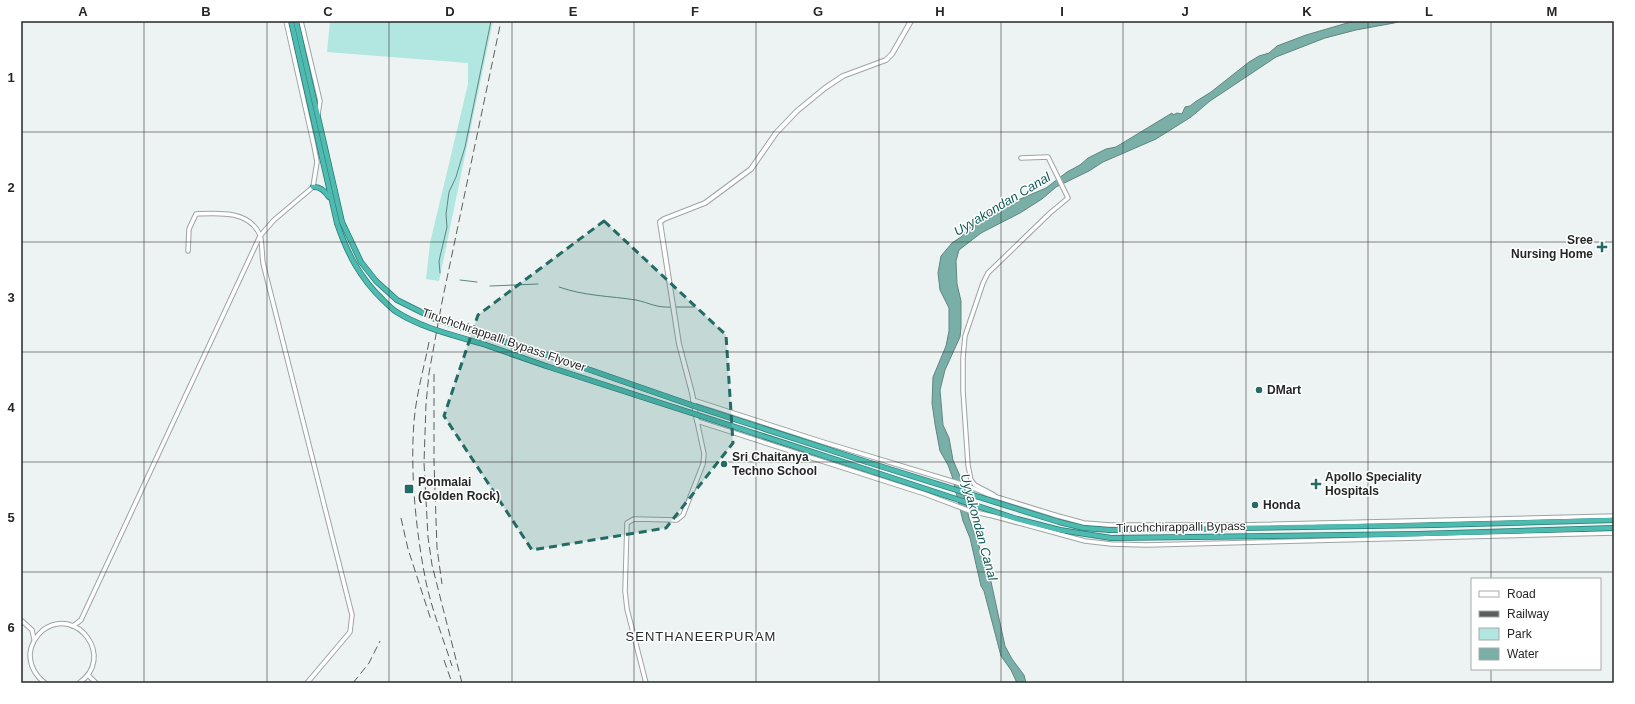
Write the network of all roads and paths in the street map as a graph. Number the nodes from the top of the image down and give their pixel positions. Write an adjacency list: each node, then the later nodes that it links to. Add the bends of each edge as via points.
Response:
1 (286, 21): 8 (street, via 316,154)
2 (291, 21): 9 (highway, Tiruchchirappalli Bypass Flyover)
3 (296, 21): 6 (highway, Tiruchchirappalli Bypass Flyover)
4 (301, 21): 6 (street, via 320,101)
5 (911, 21): 13 (main road, via 886,60 843,76 796,111 776,133 751,169 705,204 660,222 679,344)
6 (318, 117): 10 (highway, Tiruchchirappalli Bypass Flyover)
7 (1021, 158): 17 (street, via 1048,157 1068,198 988,273 965,336 963,391 968,465 975,485)
8 (313, 187): 9 (highway, via 321,188); 11 (street, via 274,220)
9 (330, 198): 10 (highway, Tiruchchirappalli Bypass Flyover)
10 (339, 222): 15 (highway, Tiruchchirappalli Bypass Flyover, bridge, via 361,262 376,281 398,300 435,319 867,462); 16 (highway, Tiruchchirappalli Bypass Flyover, bridge, via 344,246 354,266 372,289 394,310 431,329)
11 (260, 236): 12 (street, via 252,223 242,218 222,213 196,214 189,229); 25 (street); 35 (street, via 263,263 352,615 350,632)
12 (188, 251)
13 (693, 400): 14 (main road); 15 (street)
14 (697, 421): 23 (street, via 926,494 970,512 1085,541 1152,545); 36 (street, via 704,454 703,464 683,515 677,520 634,519 627,522 626,603)
15 (880, 462): 17 (street, via 968,486); 21 (highway, Tiruchchirappalli Bypass, via 888,468 1084,528 1110,530)
16 (884, 475): 22 (highway, Tiruchchirappalli Bypass, via 1017,519 1060,530 1112,538)
17 (999, 498): 20 (street, via 1084,523 1110,525)
18 (1614, 516): 20 (street)
19 (1614, 520): 21 (highway)
20 (1438, 521): 21 (highway)
21 (1433, 525)
22 (1614, 528)
23 (1614, 533)
24 (21, 620): 27 (street)
25 (81, 620): 26 (street); 29 (street)
26 (73, 626): 28 (street, via 57,624); 29 (street)
27 (32, 630): 28 (street); 30 (street)
28 (43, 630): 30 (street)
29 (81, 630): 31 (street, via 90,639 94,651 93,664)
30 (34, 640): 32 (street, via 31,661)
31 (88, 675): 33 (street); 34 (street)
32 (42, 682)
33 (80, 683)
34 (96, 683)
35 (307, 683)
36 (646, 683)

